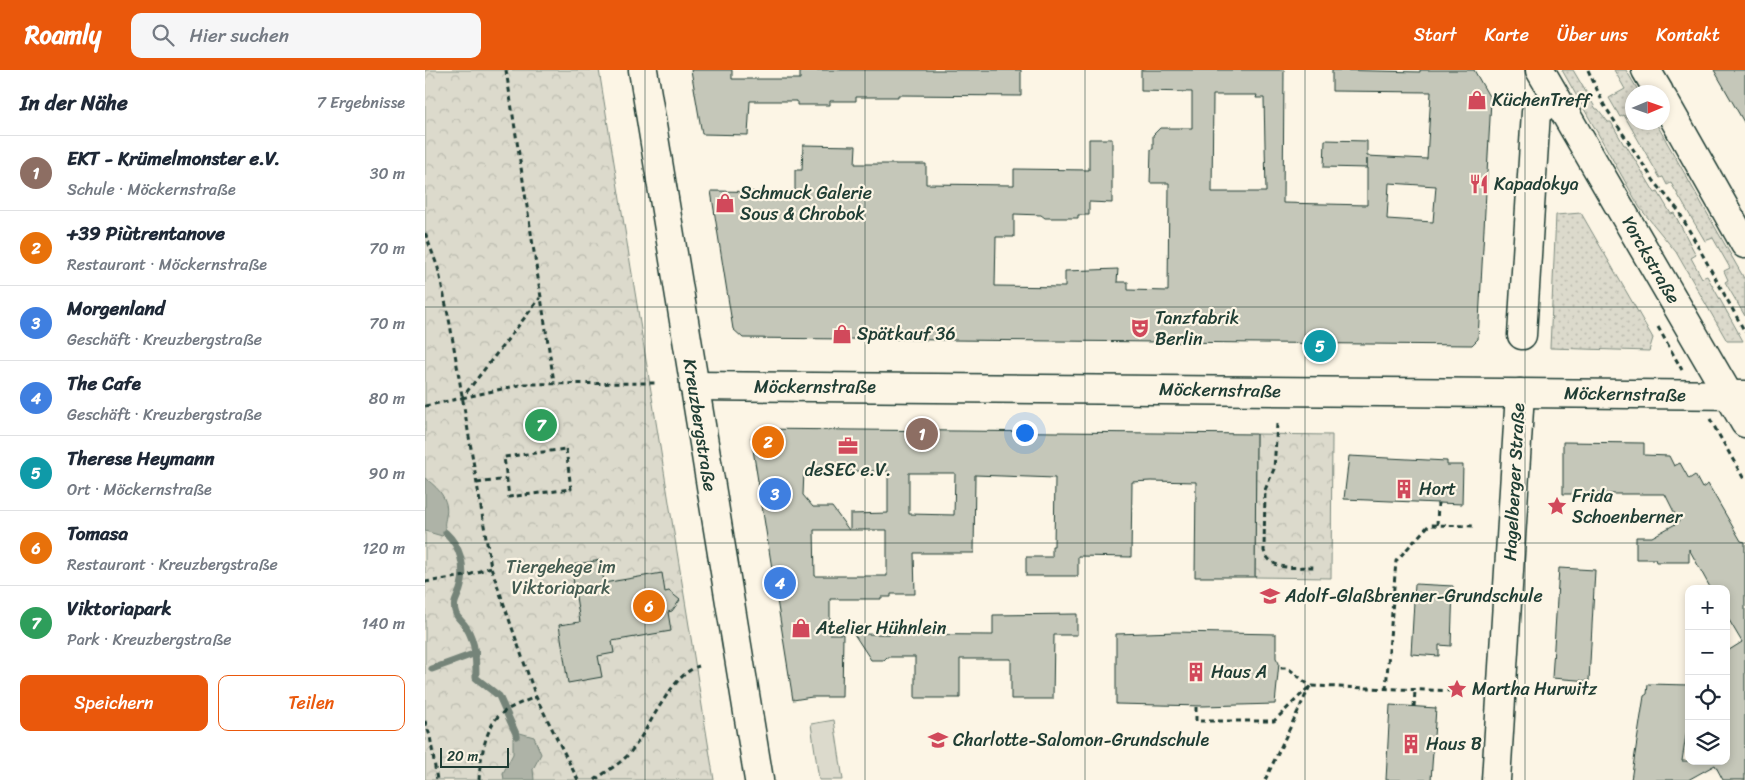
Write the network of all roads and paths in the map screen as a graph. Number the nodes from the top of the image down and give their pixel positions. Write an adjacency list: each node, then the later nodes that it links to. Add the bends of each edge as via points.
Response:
1 (506, 70): 11 (path)
2 (643, 70): 16 (street, Kreuzbergstraße)
3 (1540, 70): 7 (street, Yorckstraße)
4 (1588, 70): 12 (path, via 1604,105 1654,181 1678,210)
5 (1646, 70): 6 (street)
6 (1655, 85)
7 (1556, 98): 13 (street, via 1536,112); 18 (street, Yorckstraße)
8 (1670, 111): 10 (street)
9 (425, 233): 19 (path, via 438,268)
10 (1745, 244)
11 (541, 298): 14 (path); 19 (path)
12 (1745, 332)
13 (1522, 335)
14 (554, 382): 15 (path); 19 (path, via 524,384)
15 (655, 383)
16 (694, 386): 17 (street, Möckernstraße); 47 (street, Kreuzbergstraße)
17 (1520, 393): 18 (street, Möckernstraße); 49 (street, Hagelberger Straße)
18 (1738, 395): 21 (street, Yorckstraße)
19 (462, 398): 20 (path); 26 (path)
20 (425, 406)
21 (1745, 423)
22 (1277, 424): 31 (path, via 1274,469 1265,490 1264,551 1268,560 1279,567)
23 (1721, 439): 25 (path)
24 (507, 479): 24 (path, via 509,497 571,489 566,449 504,457); 26 (path)
25 (1745, 481)
26 (477, 483): 30 (path)
27 (1438, 503): 28 (path)
28 (1437, 525): 29 (path); 36 (path, via 1429,525 1396,561)
29 (1476, 526)
30 (491, 567): 32 (path, via 466,576); 39 (path)
31 (1313, 567)
32 (425, 582)
33 (699, 666): 46 (path, via 682,677 650,719 627,757)
34 (1279, 668): 35 (path, via 1288,668)
35 (1310, 686): 36 (path); 40 (path, via 1274,721 1196,721); 48 (path)
36 (1387, 689): 37 (path)
37 (1415, 690): 38 (path); 41 (path)
38 (1456, 691)
39 (536, 697): 44 (path, via 495,719 485,744); 45 (path)
40 (1196, 707)
41 (1414, 707)
42 (425, 721): 43 (path)
43 (437, 780)
44 (479, 780)
45 (578, 780)
46 (595, 780)
47 (759, 780)
48 (1265, 780)
49 (1496, 780)

